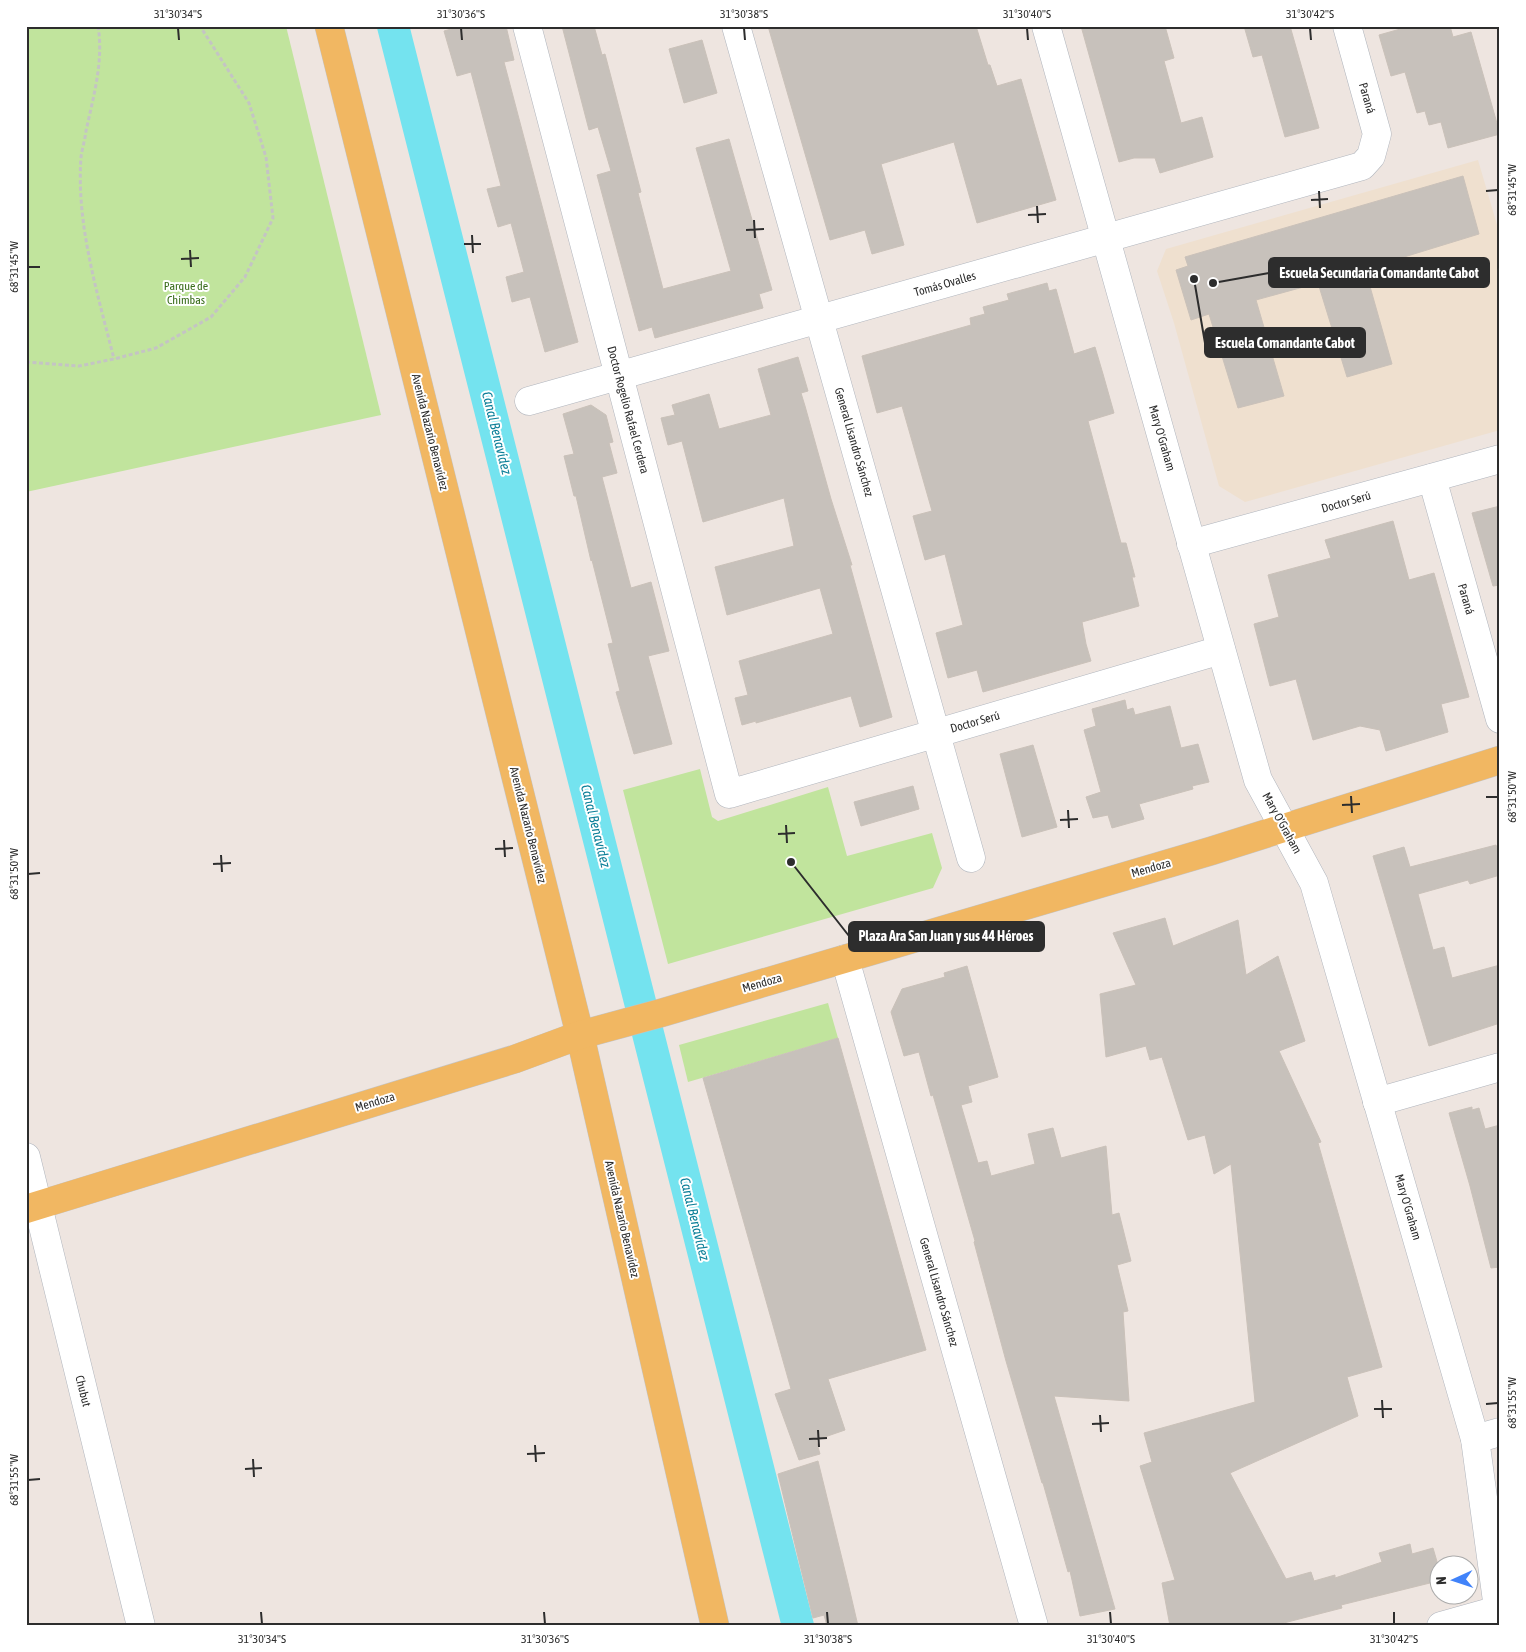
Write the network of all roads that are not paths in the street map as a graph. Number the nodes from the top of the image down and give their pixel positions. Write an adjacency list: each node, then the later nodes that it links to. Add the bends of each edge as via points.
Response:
1 (329, 26): 22 (main road, Avenida Nazario Benavídez)
2 (527, 26): 9 (street, Doctor Rogelio Rafael Cerdera)
3 (736, 26): 8 (street, General Lisandro Sánchez)
4 (1046, 26): 7 (street, Mary O'Graham)
5 (1347, 26): 6 (street, Paraná, via 1377,134 1371,156)
6 (1362, 166): 7 (street, Tomás Ovalles)
7 (1106, 238): 8 (street, Tomás Ovalles); 13 (street, Mary O'Graham)
8 (819, 319): 9 (street, Tomás Ovalles); 16 (street, General Lisandro Sánchez)
9 (619, 376): 10 (street, Tomás Ovalles); 18 (street, Doctor Rogelio Rafael Cerdera)
10 (529, 401)
11 (1500, 459): 12 (street, Doctor Serú)
12 (1432, 478): 13 (street, Doctor Serú); 15 (street, Paraná)
13 (1192, 544): 14 (street, Mary O'Graham)
14 (1222, 650): 16 (street, Doctor Serú); 19 (street, Mary O'Graham, via 1258,780)
15 (1500, 720)
16 (936, 734): 18 (street, Doctor Serú); 20 (street, General Lisandro Sánchez)
17 (1500, 760): 19 (main road, Mendoza)
18 (729, 794)
19 (1284, 828): 21 (main road, Mendoza); 24 (street, Mary O'Graham, via 1314,883)
20 (972, 858)
21 (845, 959): 22 (main road, Mendoza); 31 (street, General Lisandro Sánchez)
22 (580, 1035): 26 (main road, Mendoza, via 506,1062); 30 (main road, Avenida Nazario Benavídez)
23 (1500, 1067): 24 (street)
24 (1377, 1102): 27 (street, Mary O'Graham)
25 (26, 1157): 26 (street, Chubut)
26 (32, 1208): 29 (street, Chubut)
27 (1487, 1436): 28 (street, Mary O'Graham)
28 (1499, 1616): 32 (street)
29 (141, 1626)
30 (715, 1626)
31 (1034, 1626)
32 (1441, 1626)

